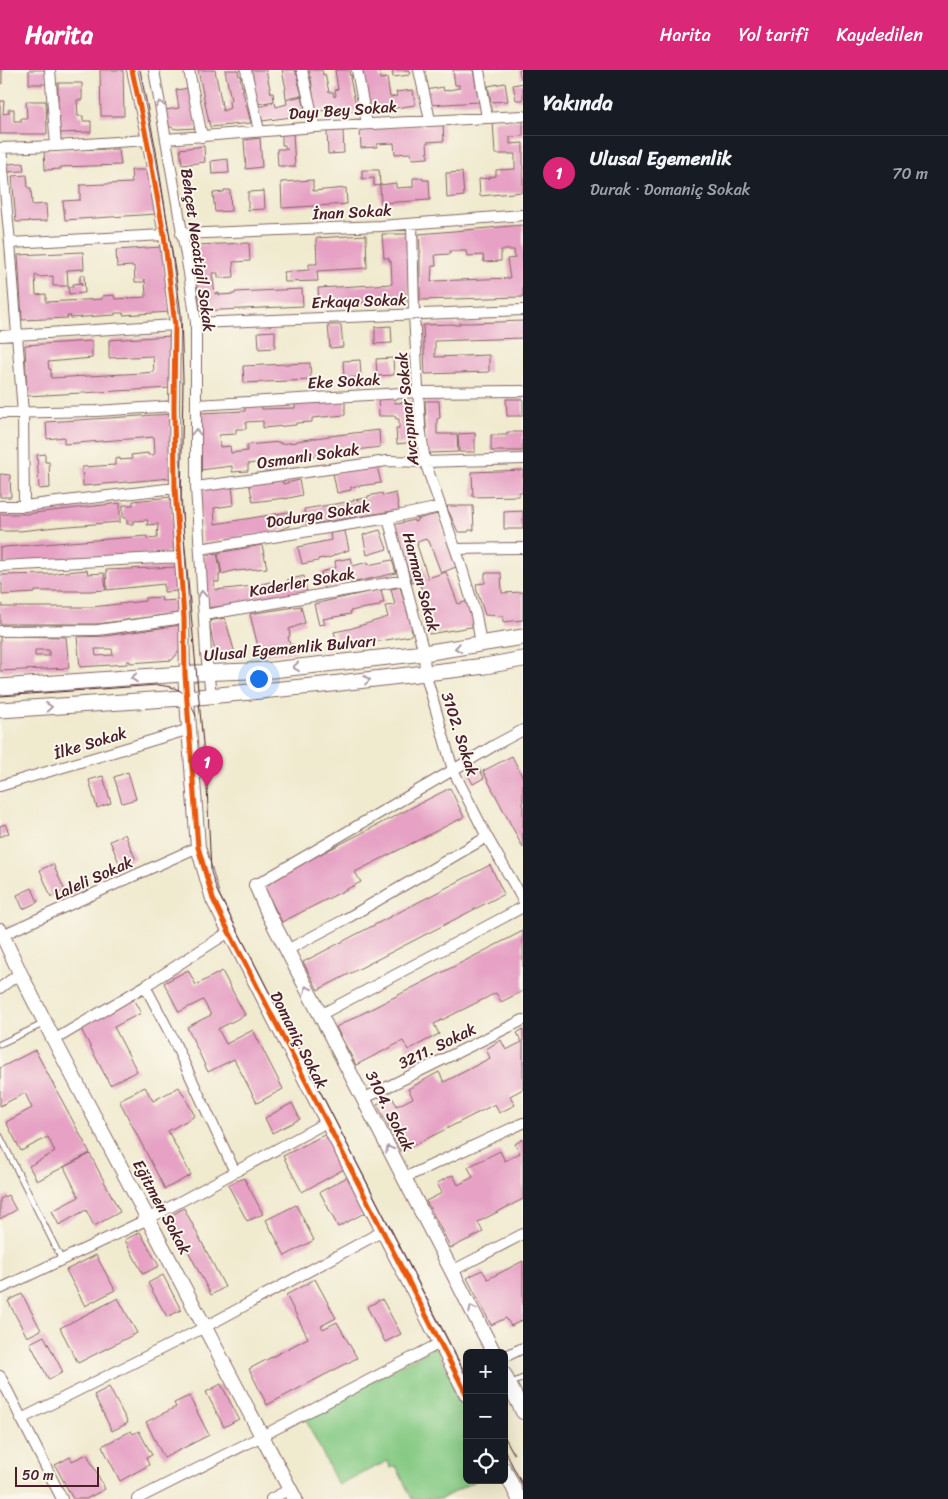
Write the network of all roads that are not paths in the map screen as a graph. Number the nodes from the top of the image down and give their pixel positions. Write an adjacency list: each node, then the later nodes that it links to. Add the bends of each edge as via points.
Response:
1 (50, 70): 19 (street)
2 (132, 70): 18 (street)
3 (154, 70): 17 (street, Behçet Necatigil Sokak, one-way to 3)
4 (189, 70): 16 (street)
5 (246, 70): 15 (street)
6 (302, 70): 14 (street)
7 (357, 70): 13 (street)
8 (419, 70): 12 (street)
9 (479, 70): 11 (street)
10 (523, 116): 11 (street, Dayı Bey Sokak)
11 (487, 118): 12 (street, Dayı Bey Sokak)
12 (430, 120): 13 (street, Dayı Bey Sokak)
13 (367, 124): 14 (street, Dayı Bey Sokak)
14 (315, 127): 15 (street, Dayı Bey Sokak)
15 (259, 131): 16 (street, Dayı Bey Sokak)
16 (202, 136): 17 (street, Dayı Bey Sokak)
17 (166, 139): 23 (street, Behçet Necatigil Sokak)
18 (147, 140): 19 (street); 24 (street)
19 (56, 146): 20 (street)
20 (0, 148): 25 (street)
21 (523, 215): 22 (street, İnan Sokak)
22 (412, 224): 23 (street, İnan Sokak); 27 (street, Avcıpınar Sokak)
23 (181, 234): 28 (street, Behçet Necatigil Sokak)
24 (164, 235): 25 (street); 29 (street)
25 (10, 243): 30 (street)
26 (523, 310): 27 (street, Erkaya Sokak)
27 (414, 314): 28 (street, Erkaya Sokak); 33 (street, Avcıpınar Sokak)
28 (196, 323): 34 (street, Behçet Necatigil Sokak)
29 (174, 326): 30 (street); 35 (street)
30 (18, 335): 31 (street); 37 (street)
31 (0, 336)
32 (523, 390): 33 (street, Eke Sokak)
33 (419, 392): 34 (street, Eke Sokak); 39 (street, Avcıpınar Sokak)
34 (196, 405): 40 (street, Behçet Necatigil Sokak, one-way to 34)
35 (174, 406): 37 (street); 41 (street)
36 (0, 413): 37 (street)
37 (23, 413): 43 (street)
38 (523, 459): 39 (street, Osmanlı Sokak)
39 (425, 462): 40 (street, Osmanlı Sokak, via 387,461); 44 (street, Avcıpınar Sokak)
40 (196, 487): 47 (street, Behçet Necatigil Sokak)
41 (175, 488): 43 (street); 49 (street)
42 (0, 506): 43 (street)
43 (24, 506)
44 (440, 507): 45 (street, Dodurga Sokak); 48 (street, Avcıpınar Sokak)
45 (388, 518): 47 (street, Dodurga Sokak); 51 (street, Harman Sokak)
46 (523, 548): 48 (street)
47 (200, 549): 52 (street, Behçet Necatigil Sokak, one-way to 47)
48 (456, 549): 56 (street, Avcıpınar Sokak, via 476,615)
49 (180, 557): 50 (street); 53 (street)
50 (0, 566)
51 (405, 580): 52 (street, Kaderler Sokak); 57 (street, Harman Sokak)
52 (204, 615): 61 (street, Behçet Necatigil Sokak)
53 (184, 618): 54 (street, via 98,630); 60 (street)
54 (0, 631)
55 (523, 637): 56 (main road, Ulusal Egemenlik Bulvarı)
56 (481, 644): 57 (main road, Ulusal Egemenlik Bulvarı, one-way to 57)
57 (424, 653): 59 (street, 3102. Sokak); 61 (main road, Ulusal Egemenlik Bulvarı, one-way to 61)
58 (523, 659): 59 (main road)
59 (425, 672): 63 (main road, one-way to 59); 68 (street, 3102. Sokak)
60 (185, 674): 61 (main road, Ulusal Egemenlik Bulvarı); 62 (main road, Ulusal Egemenlik Bulvarı, one-way to 62); 64 (street, Domaniç Sokak)
61 (208, 674): 63 (street, Behçet Necatigil Sokak)
62 (0, 688)
63 (211, 695): 64 (main road)
64 (188, 697): 65 (main road, one-way to 64); 66 (street, Domaniç Sokak)
65 (0, 710)
66 (190, 729): 69 (street, İlke Sokak); 71 (street, Domaniç Sokak)
67 (523, 730): 68 (street)
68 (453, 770): 70 (street, 3102. Sokak); 72 (street)
69 (0, 786)
70 (487, 837): 73 (street, 3102. Sokak); 77 (street)
71 (198, 847): 75 (street, Domaniç Sokak, via 213,899); 76 (street, Laleli Sokak)
72 (256, 885): 77 (street, 3104. Sokak)
73 (523, 900)
74 (523, 907): 81 (street)
75 (230, 932): 79 (street); 87 (street, Domaniç Sokak)
76 (1, 934): 78 (street, Eğitmen Sokak)
77 (287, 950): 81 (street, 3104. Sokak, one-way to 77)
78 (20, 973): 80 (street); 83 (street, Eğitmen Sokak)
79 (145, 986): 84 (street); 90 (street)
80 (0, 988)
81 (320, 1015): 86 (street, 3104. Sokak)
82 (523, 1020): 86 (street, 3211. Sokak)
83 (46, 1023): 84 (street, Eğitmen Sokak); 85 (lane)
84 (54, 1040): 92 (street, Eğitmen Sokak)
85 (0, 1044)
86 (363, 1098): 91 (street, 3104. Sokak, one-way to 86)
87 (327, 1122): 90 (street); 93 (street, Domaniç Sokak)
88 (523, 1123): 91 (street)
89 (0, 1136): 95 (lane)
90 (235, 1172): 92 (street)
91 (404, 1178): 96 (street, 3104. Sokak)
92 (148, 1219): 95 (street); 98 (street, Eğitmen Sokak)
93 (383, 1231): 98 (street); 99 (street, Domaniç Sokak)
94 (523, 1234): 96 (street)
95 (62, 1260): 97 (street)
96 (452, 1271): 101 (street, 3104. Sokak, one-way to 96)
97 (0, 1289)
98 (205, 1327): 109 (street); 110 (street, Eğitmen Sokak)
99 (440, 1343): 107 (street, Domaniç Sokak); 110 (street)
100 (523, 1348): 102 (street)
101 (492, 1349)
102 (508, 1355)
103 (0, 1376): 109 (street)
104 (523, 1378): 105 (lane)
105 (508, 1379)
106 (508, 1381): 108 (street)
107 (466, 1394)
108 (523, 1412)
109 (22, 1419): 113 (street)
110 (262, 1436): 112 (street, Eğitmen Sokak); 114 (street)
111 (508, 1476): 116 (street)
112 (293, 1494): 115 (street)
113 (62, 1499)
114 (137, 1499)
115 (271, 1499)
116 (520, 1499)

